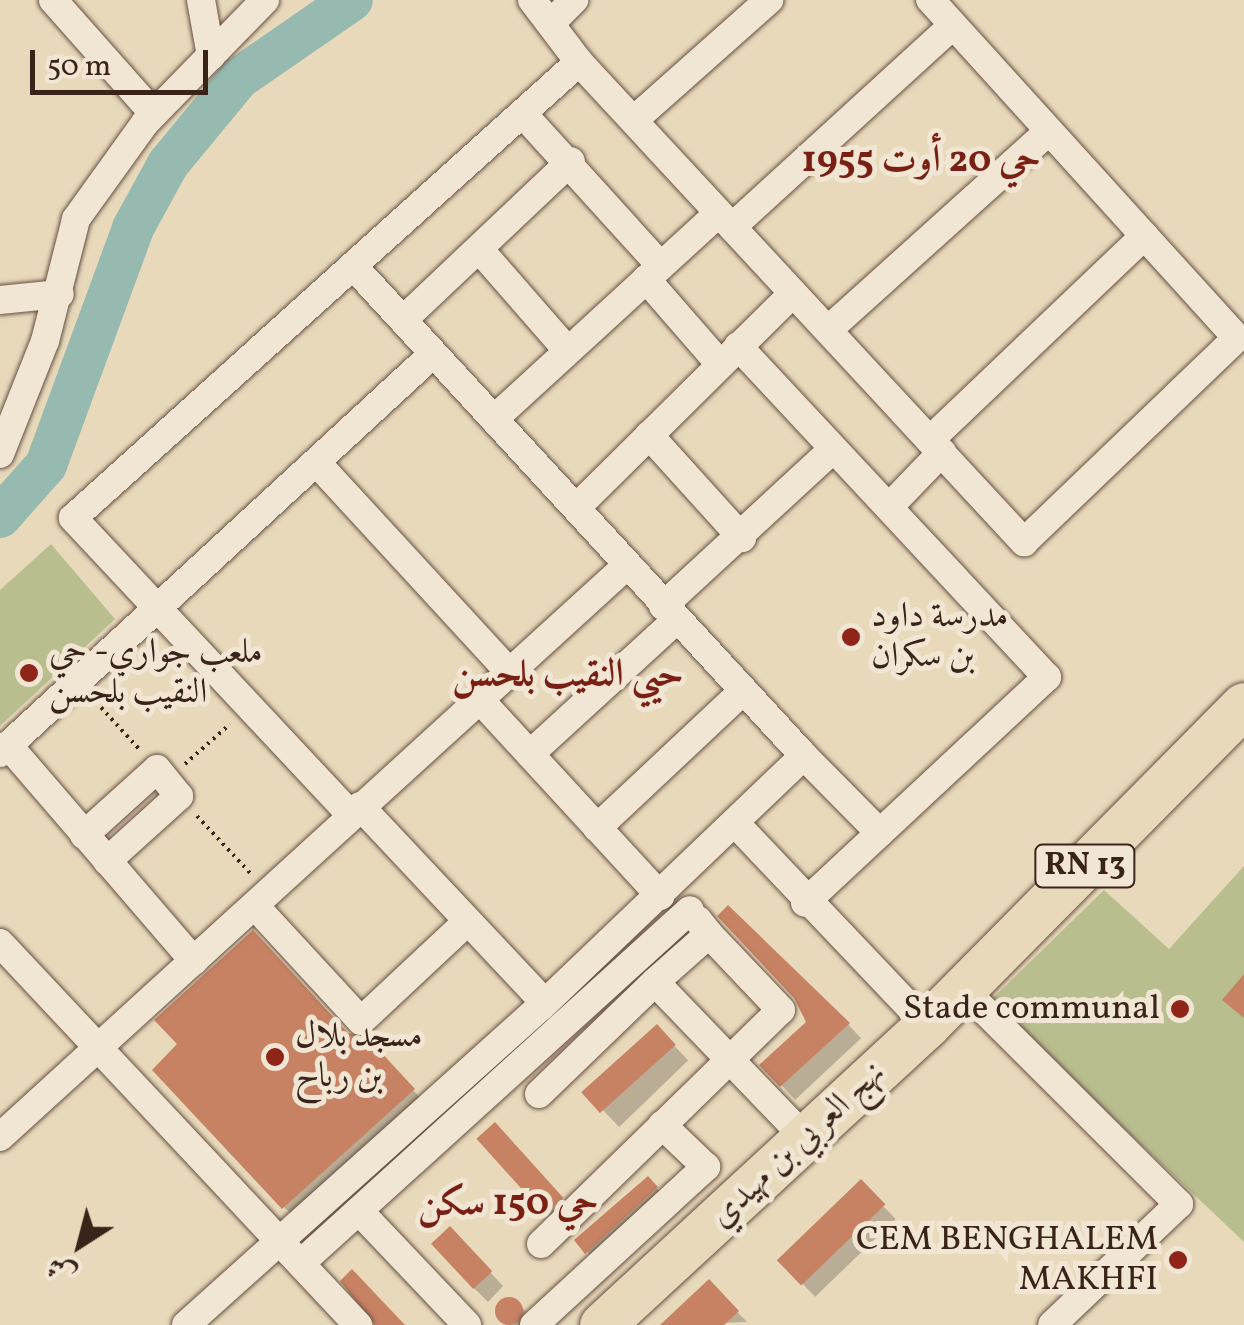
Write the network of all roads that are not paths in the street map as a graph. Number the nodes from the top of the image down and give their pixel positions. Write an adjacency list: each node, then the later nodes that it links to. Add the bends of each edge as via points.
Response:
1 (53, 0): 12 (street)
2 (201, 0): 10 (street)
3 (265, 0): 10 (street)
4 (532, 0): 8 (street)
5 (574, 0): 8 (street)
6 (769, 0): 14 (street)
7 (930, 0): 9 (street)
8 (551, 23): 11 (street)
9 (952, 25): 15 (street); 17 (street)
10 (211, 56): 12 (street)
11 (579, 62): 13 (street); 14 (street)
12 (154, 114): 23 (street, via 76,219)
13 (523, 114): 16 (street); 20 (street)
14 (634, 120): 17 (street)
15 (1049, 131): 18 (street); 26 (street)
16 (570, 162): 19 (street); 21 (street)
17 (725, 220): 21 (street); 22 (street)
18 (1144, 236): 32 (street); 32 (street, via 1237,338 1024,542)
19 (478, 249): 25 (street); 27 (street)
20 (354, 267): 25 (street); 40 (street, via 73,518)
21 (653, 273): 27 (street); 29 (street)
22 (794, 293): 26 (street); 29 (street)
23 (60, 294): 24 (street); 34 (street)
24 (0, 300)
25 (404, 320): 28 (street)
26 (828, 330): 32 (street)
27 (568, 351): 30 (street)
28 (433, 354): 30 (street); 35 (street)
29 (729, 355): 31 (street); 33 (street)
30 (494, 418): 37 (street)
31 (649, 434): 37 (street); 38 (street)
32 (936, 446): 36 (street)
33 (833, 448): 36 (street); 38 (street)
34 (0, 454)
35 (318, 464): 40 (street); 42 (street)
36 (890, 506): 52 (street, via 1047,676)
37 (577, 507): 39 (street)
38 (742, 538): 41 (street)
39 (625, 567): 41 (street); 42 (street)
40 (158, 611): 46 (street); 49 (street)
41 (669, 613): 43 (street); 47 (street)
42 (510, 674): 44 (street)
43 (742, 691): 48 (street); 51 (street)
44 (480, 701): 47 (street); 49 (street)
45 (1244, 705): 64 (main road, نهج العربي بن مهيدي / RN 13)
46 (4, 749): 53 (street)
47 (530, 754): 51 (street)
48 (804, 756): 50 (street); 52 (street)
49 (355, 811): 56 (street); 59 (street)
50 (736, 824): 55 (street); 57 (street)
51 (597, 828): 55 (street)
52 (880, 833): 57 (street)
53 (84, 835): 54 (street); 54 (street, via 166,780 179,796)
54 (107, 861): 62 (street)
55 (667, 889): 58 (street); 65 (street)
56 (262, 900): 59 (street, via 361,1021); 62 (street)
57 (805, 903): 66 (street)
58 (690, 910): 60 (street); 73 (street)
59 (468, 921): 65 (street)
60 (709, 934): 63 (street); 68 (street, via 781,1010)
61 (0, 943): 67 (street)
62 (194, 961): 67 (street)
63 (655, 982): 68 (street); 69 (street)
64 (963, 989): 66 (main road, نهج العربي بن مهيدي / RN 13); 82 (street, via 1179,1204)
65 (545, 1003): 74 (street)
66 (926, 1026): 72 (main road, نهج العربي بن مهيدي / RN 13)
67 (98, 1046): 71 (street); 74 (street)
68 (730, 1062): 70 (street); 72 (street)
69 (539, 1094)
70 (662, 1126): 75 (street); 80 (street, via 706,1167)
71 (0, 1137)
72 (806, 1139): 81 (main road, نهج العربي بن مهيدي / RN 13)
73 (359, 1211): 76 (street); 79 (street)
74 (279, 1241): 76 (street); 77 (street)
75 (541, 1244)
76 (301, 1264): 78 (street)
77 (186, 1325)
78 (358, 1325)
79 (468, 1325)
80 (534, 1325)
81 (602, 1325)
82 (1052, 1325)

